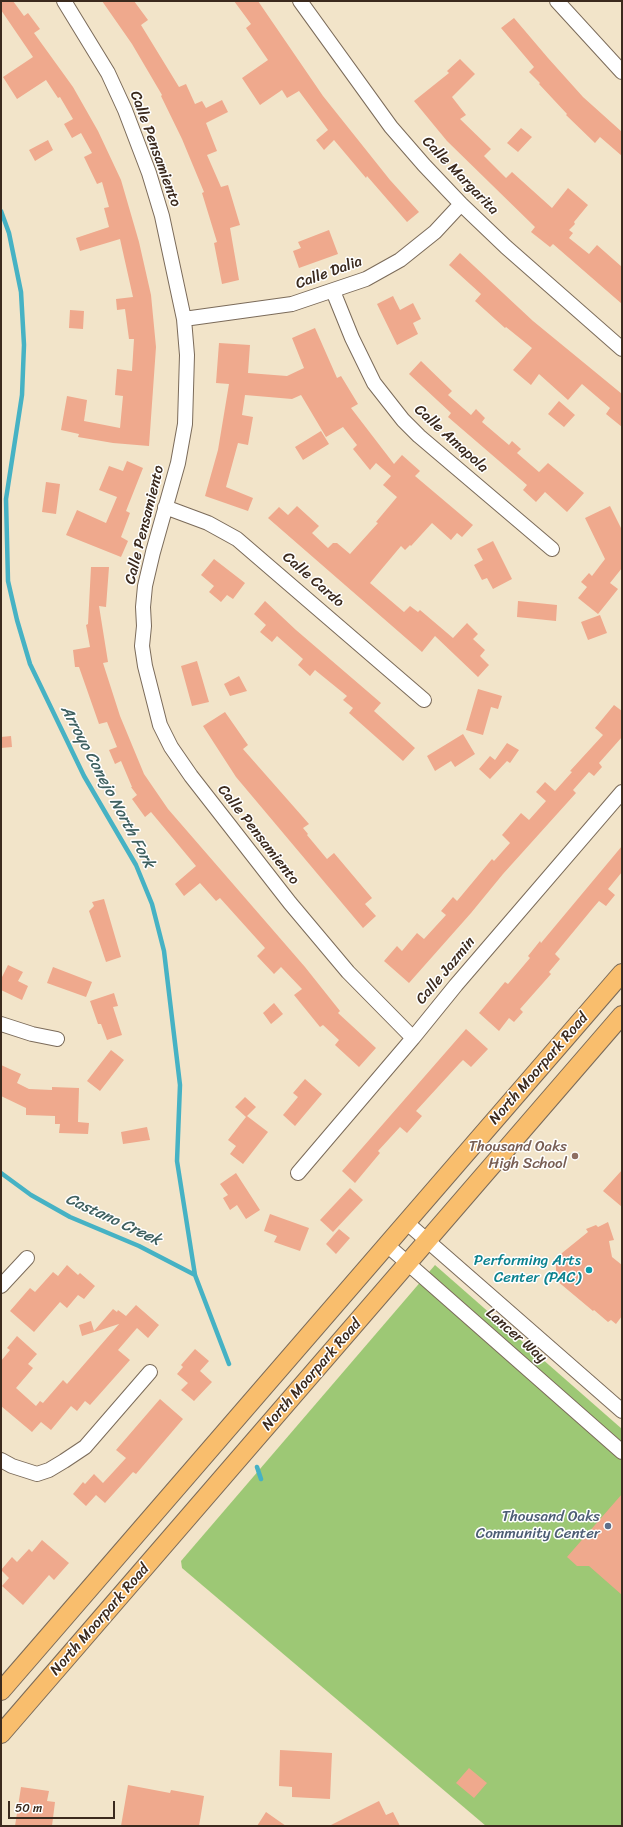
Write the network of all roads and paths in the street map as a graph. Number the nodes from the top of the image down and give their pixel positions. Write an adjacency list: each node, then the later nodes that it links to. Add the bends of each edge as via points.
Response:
1 (64, 1): 7 (street, Calle Pensamiento, via 108,72 139,145 162,216)
2 (300, 1): 5 (street, Calle Margarita, via 391,127)
3 (557, 1): 4 (street)
4 (622, 72)
5 (461, 204): 6 (street, Calle Dalia, via 435,232 400,260 366,279); 8 (street, Calle Margarita, via 506,248)
6 (333, 291): 7 (street, Calle Dalia, via 292,304); 10 (street, Calle Amapola, via 374,383 403,420)
7 (184, 319): 9 (street, Calle Pensamiento, via 187,355 185,424 178,462)
8 (622, 349)
9 (165, 507): 11 (street, Calle Cardo, via 208,523 237,539); 16 (street, Calle Pensamiento, via 145,586 142,646 160,725 171,747 195,782 290,903 348,972)
10 (552, 549)
11 (424, 700)
12 (622, 792): 16 (street, Calle Jazmin)
13 (622, 973): 19 (main road, North Moorpark Road)
14 (622, 1015): 20 (main road, North Moorpark Road)
15 (1, 1024): 17 (street)
16 (413, 1038): 18 (street, Calle Jazmin)
17 (57, 1039)
18 (298, 1172)
19 (406, 1222): 20 (street, Lancer Way); 21 (main road, North Moorpark Road)
20 (427, 1241): 23 (main road, North Moorpark Road); 26 (street, Lancer Way)
21 (387, 1245): 23 (street, Lancer Way); 29 (main road, North Moorpark Road)
22 (27, 1258): 24 (street)
23 (408, 1264): 27 (street, Lancer Way); 30 (main road, North Moorpark Road)
24 (1, 1286)
25 (150, 1372): 28 (street, via 85,1447 49,1470 37,1474)
26 (622, 1411)
27 (622, 1452)
28 (1, 1460)
29 (1, 1691)
30 (1, 1734)

